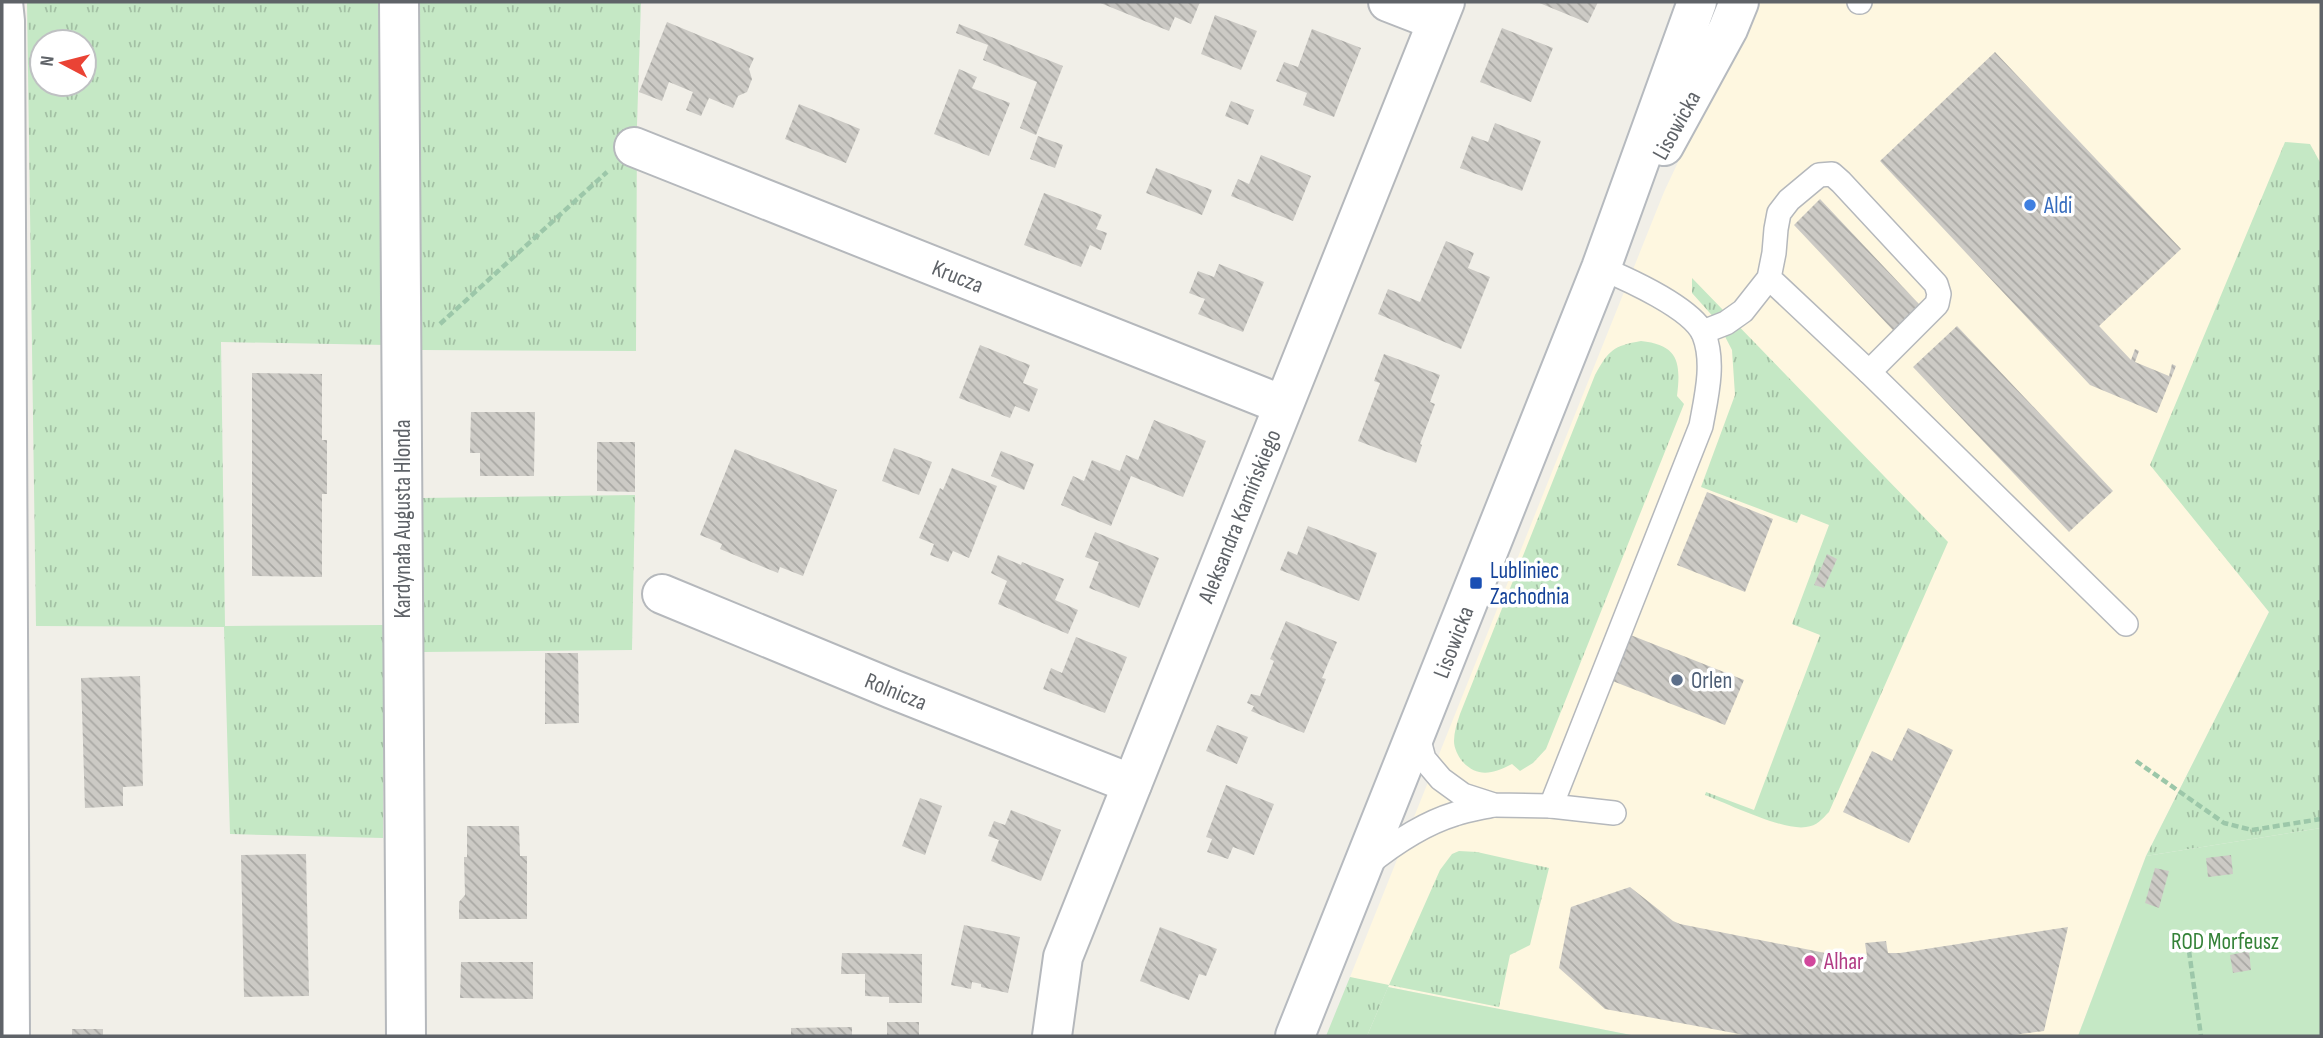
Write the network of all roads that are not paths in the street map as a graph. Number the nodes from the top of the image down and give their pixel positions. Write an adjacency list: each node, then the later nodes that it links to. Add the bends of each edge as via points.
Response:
1 (3, 2): 21 (street)
2 (399, 2): 22 (street, Kardynała Augusta Hlonda)
3 (1388, 2): 6 (street)
4 (1697, 2): 8 (street, Lisowicka)
5 (1739, 2): 8 (street, Lisowicka)
6 (1441, 11): 12 (street, Aleksandra Kamińskiego)
7 (634, 147): 12 (street, Krucza)
8 (1605, 257): 10 (lane); 15 (street, Lisowicka)
9 (1769, 278): 10 (lane, via 1742,311); 11 (lane); 11 (lane, via 1779,213 1808,182 1832,174 1937,284 1939,294 1937,304)
10 (1703, 332): 18 (lane, via 1709,368 1701,426)
11 (1869, 372): 14 (lane)
12 (1283, 405): 16 (street, Aleksandra Kamińskiego)
13 (662, 594): 16 (street, Rolnicza)
14 (2126, 624)
15 (1417, 733): 17 (lane, via 1424,758 1441,779 1463,795); 20 (street, Lisowicka)
16 (1132, 784): 23 (street, Aleksandra Kamińskiego, via 1063,957)
17 (1494, 805): 18 (lane); 20 (lane, via 1453,814 1422,828)
18 (1551, 806): 19 (lane)
19 (1614, 813)
20 (1362, 869): 24 (street, Lisowicka)
21 (10, 1036)
22 (406, 1036)
23 (1052, 1036)
24 (1295, 1036)

